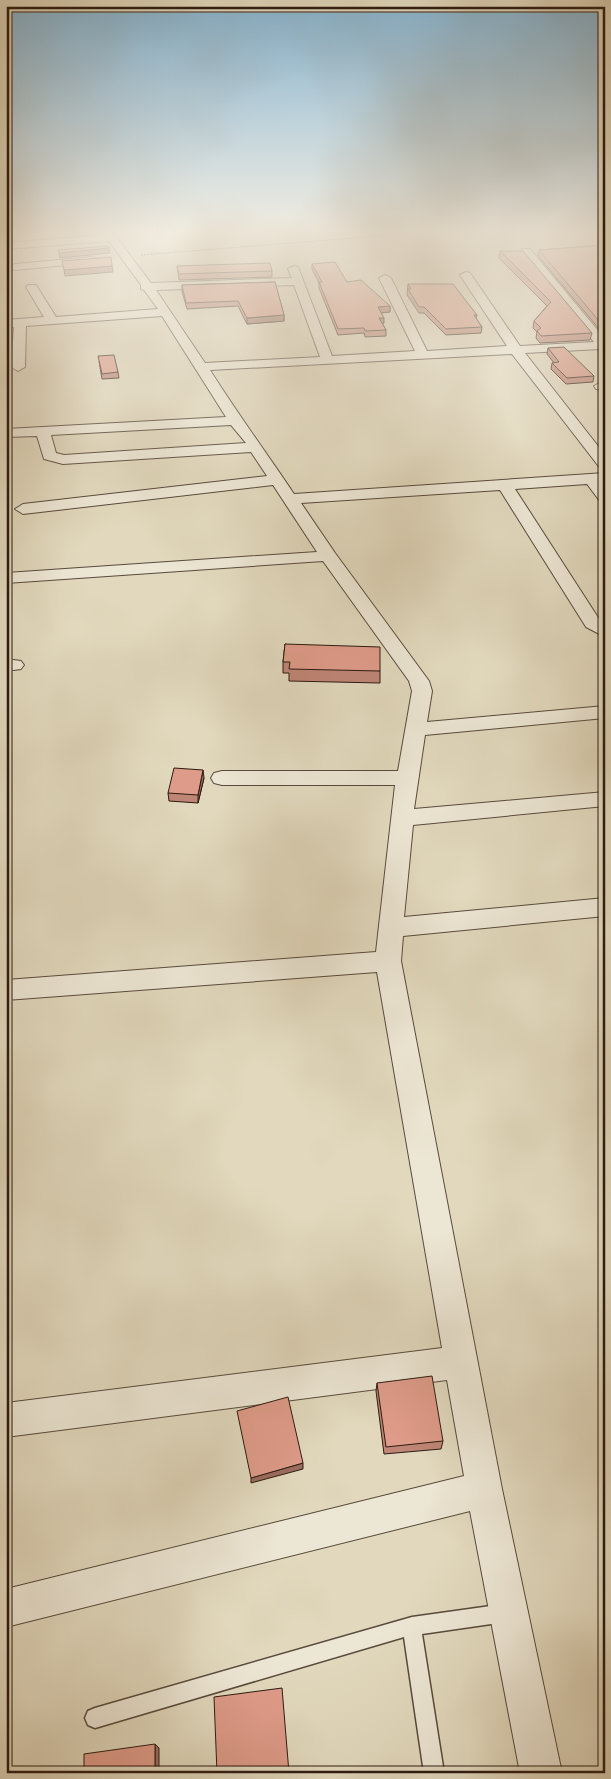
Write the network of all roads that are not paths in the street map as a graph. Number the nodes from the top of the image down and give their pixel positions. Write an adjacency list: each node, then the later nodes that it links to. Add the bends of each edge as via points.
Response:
1 (50, 316): 8 (street)
2 (109, 316): 8 (street)
3 (168, 316): 15 (street)
4 (311, 316): 14 (street)
5 (404, 316): 13 (street)
6 (493, 316): 12 (street)
7 (578, 316): 11 (street)
8 (52, 320): 9 (street)
9 (20, 323): 10 (street); 16 (street)
10 (6, 324)
11 (604, 346): 12 (street)
12 (516, 350): 13 (street); 21 (street)
13 (423, 355): 14 (street)
14 (327, 360): 15 (street)
15 (200, 367): 17 (street)
16 (18, 368)
17 (235, 421): 18 (street); 20 (street)
18 (43, 431): 19 (street); 20 (street, via 49,456 63,460)
19 (6, 433)
20 (255, 447): 24 (street)
21 (605, 465)
22 (598, 478): 23 (street); 25 (street)
23 (505, 484): 24 (street); 29 (street, via 592,622)
24 (283, 490): 26 (street); 27 (street)
25 (605, 497)
26 (23, 508)
27 (328, 556): 28 (street); 31 (street, via 419,681 421,697)
28 (6, 578)
29 (605, 632)
30 (605, 712): 31 (street)
31 (417, 729): 33 (street)
32 (222, 778): 33 (street)
33 (408, 778): 35 (street)
34 (605, 799): 35 (street)
35 (402, 818): 37 (street)
36 (605, 907): 37 (street)
37 (391, 928): 38 (street)
38 (388, 961): 39 (street); 40 (street)
39 (6, 990)
40 (460, 1362): 41 (street); 42 (street)
41 (6, 1420)
42 (484, 1489): 43 (street); 44 (street)
43 (6, 1608)
44 (509, 1612): 45 (lane); 48 (street)
45 (412, 1626): 46 (lane); 47 (lane)
46 (95, 1718)
47 (434, 1773)
48 (541, 1773)

